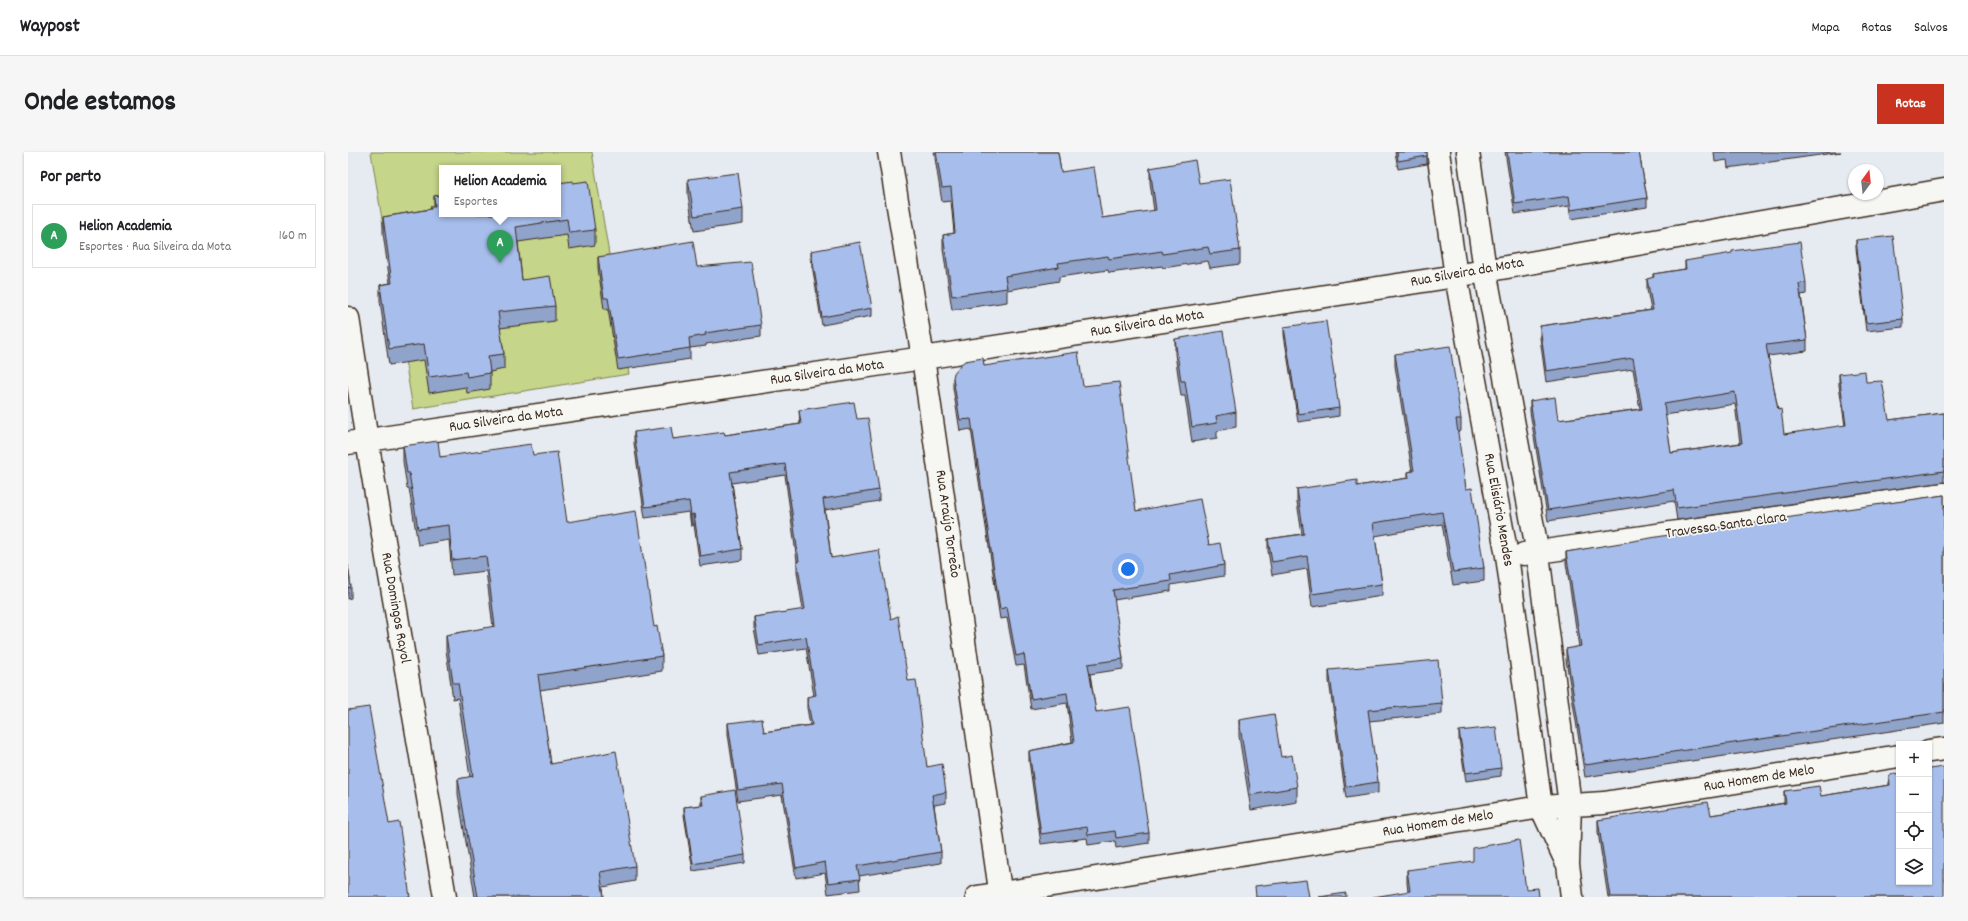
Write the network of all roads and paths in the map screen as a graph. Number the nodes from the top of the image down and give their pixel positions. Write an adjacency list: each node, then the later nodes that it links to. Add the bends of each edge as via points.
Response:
1 (889, 152): 8 (street, Rua Araújo Torreão)
2 (1438, 152): 6 (street, Rua Elisiário Mendes)
3 (1468, 152): 5 (street, Rua Elisiário Mendes)
4 (1944, 190): 5 (street, Rua Silveira da Mota)
5 (1485, 270): 6 (street, Rua Silveira da Mota); 11 (street, Rua Elisiário Mendes)
6 (1456, 276): 8 (street, Rua Silveira da Mota); 12 (street, Rua Elisiário Mendes)
7 (348, 318): 9 (street, Rua Domingos Rayol)
8 (923, 358): 9 (street, Rua Silveira da Mota); 19 (street, Rua Araújo Torreão)
9 (357, 442): 20 (street, Rua Domingos Rayol)
10 (1944, 494): 11 (street, Travessa Santa Clara)
11 (1538, 554): 12 (street, Travessa Santa Clara); 16 (street, Rua Elisiário Mendes)
12 (1507, 556): 17 (street, Rua Elisiário Mendes)
13 (1944, 749): 14 (street)
14 (1932, 751)
15 (1896, 756): 16 (street, Rua Homem de Melo, via 1604,804)
16 (1570, 805): 17 (street, Rua Homem de Melo); 18 (street, Rua Elisiário Mendes)
17 (1541, 807): 18 (street, Rua Elisiário Mendes); 19 (street, Rua Homem de Melo)
18 (1568, 864): 22 (street, Rua Elisiário Mendes)
19 (1001, 895): 21 (street, Rua Homem de Melo)
20 (445, 897)
21 (978, 897)
22 (1572, 897)

